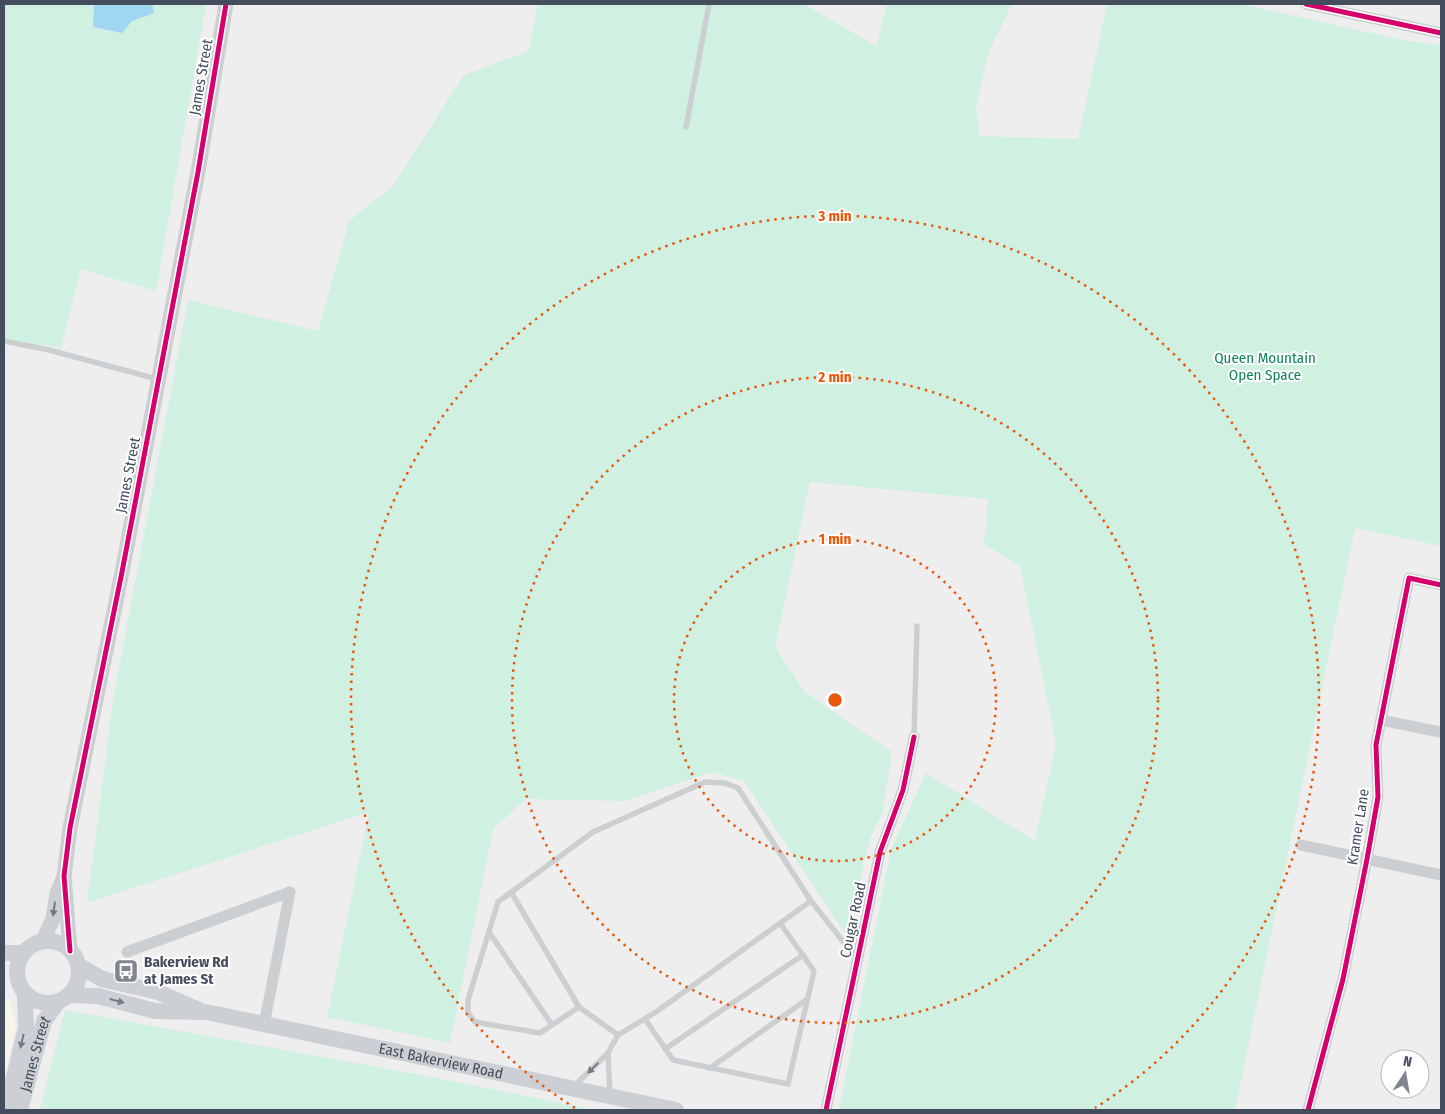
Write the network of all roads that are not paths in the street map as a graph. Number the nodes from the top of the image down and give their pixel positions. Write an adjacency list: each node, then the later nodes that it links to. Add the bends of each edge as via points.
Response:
1 (226, 4): 7 (street, James Street)
2 (709, 4): 5 (lane)
3 (1306, 4): 4 (street)
4 (1441, 34)
5 (686, 127)
6 (4, 341): 7 (lane)
7 (159, 380): 16 (street, James Street, via 70,828)
8 (1441, 585): 10 (street, Kramer Lane, via 1408,578)
9 (917, 626): 12 (lane)
10 (1381, 720): 11 (street); 14 (street, Kramer Lane, via 1376,745 1378,797)
11 (1440, 732)
12 (914, 737): 27 (street, Cougar Road, via 903,790 880,852)
13 (1300, 845): 14 (street)
14 (1367, 859): 15 (street); 49 (street, Kramer Lane, via 1343,979)
15 (1441, 875)
16 (64, 876): 21 (street, one-way to 21, via 57,893 53,919); 22 (street, James Street)
17 (511, 892): 18 (lane, via 593,832 706,782 725,783 738,788); 20 (lane, via 498,902); 32 (lane)
18 (811, 901): 19 (lane); 27 (lane)
19 (780, 923): 26 (lane); 34 (lane)
20 (489, 932): 36 (lane); 36 (lane, via 468,1000 468,1013 476,1022 505,1028 540,1033)
21 (42, 942): 22 (main road, via 58,943); 25 (main road)
22 (70, 951): 28 (main road)
23 (127, 952): 35 (street, via 290,892)
24 (4, 953): 25 (main road)
25 (24, 953): 29 (main road, via 17,968)
26 (803, 955): 31 (lane, via 814,971); 38 (lane)
27 (858, 959): 48 (street, Cougar Road)
28 (78, 965): 30 (main road, via 77,984); 33 (main road, East Bakerview Road, via 102,979 158,992)
29 (16, 984): 30 (main road, via 37,1002); 42 (main road, James Street, one-way to 42, via 26,1027)
30 (64, 998): 33 (main road, East Bakerview Road, one-way to 33, via 98,996 155,1011); 41 (main road, James Street, via 44,1021)
31 (806, 1000): 40 (lane); 40 (lane, via 788,1084)
32 (579, 1007): 36 (lane); 37 (lane)
33 (206, 1012): 35 (main road, East Bakerview Road)
34 (645, 1019): 37 (lane); 38 (lane)
35 (264, 1025): 43 (main road, East Bakerview Road)
36 (552, 1025)
37 (618, 1035): 39 (lane)
38 (665, 1049): 40 (lane, via 673,1060)
39 (608, 1053): 43 (lane, one-way to 43); 44 (lane)
40 (710, 1068)
41 (31, 1070): 42 (lane); 46 (main road, James Street)
42 (11, 1078): 45 (main road, James Street)
43 (571, 1089): 44 (main road, East Bakerview Road)
44 (611, 1097): 47 (main road, East Bakerview Road)
45 (6, 1110)
46 (20, 1110)
47 (676, 1110)
48 (826, 1110)
49 (1308, 1110)

